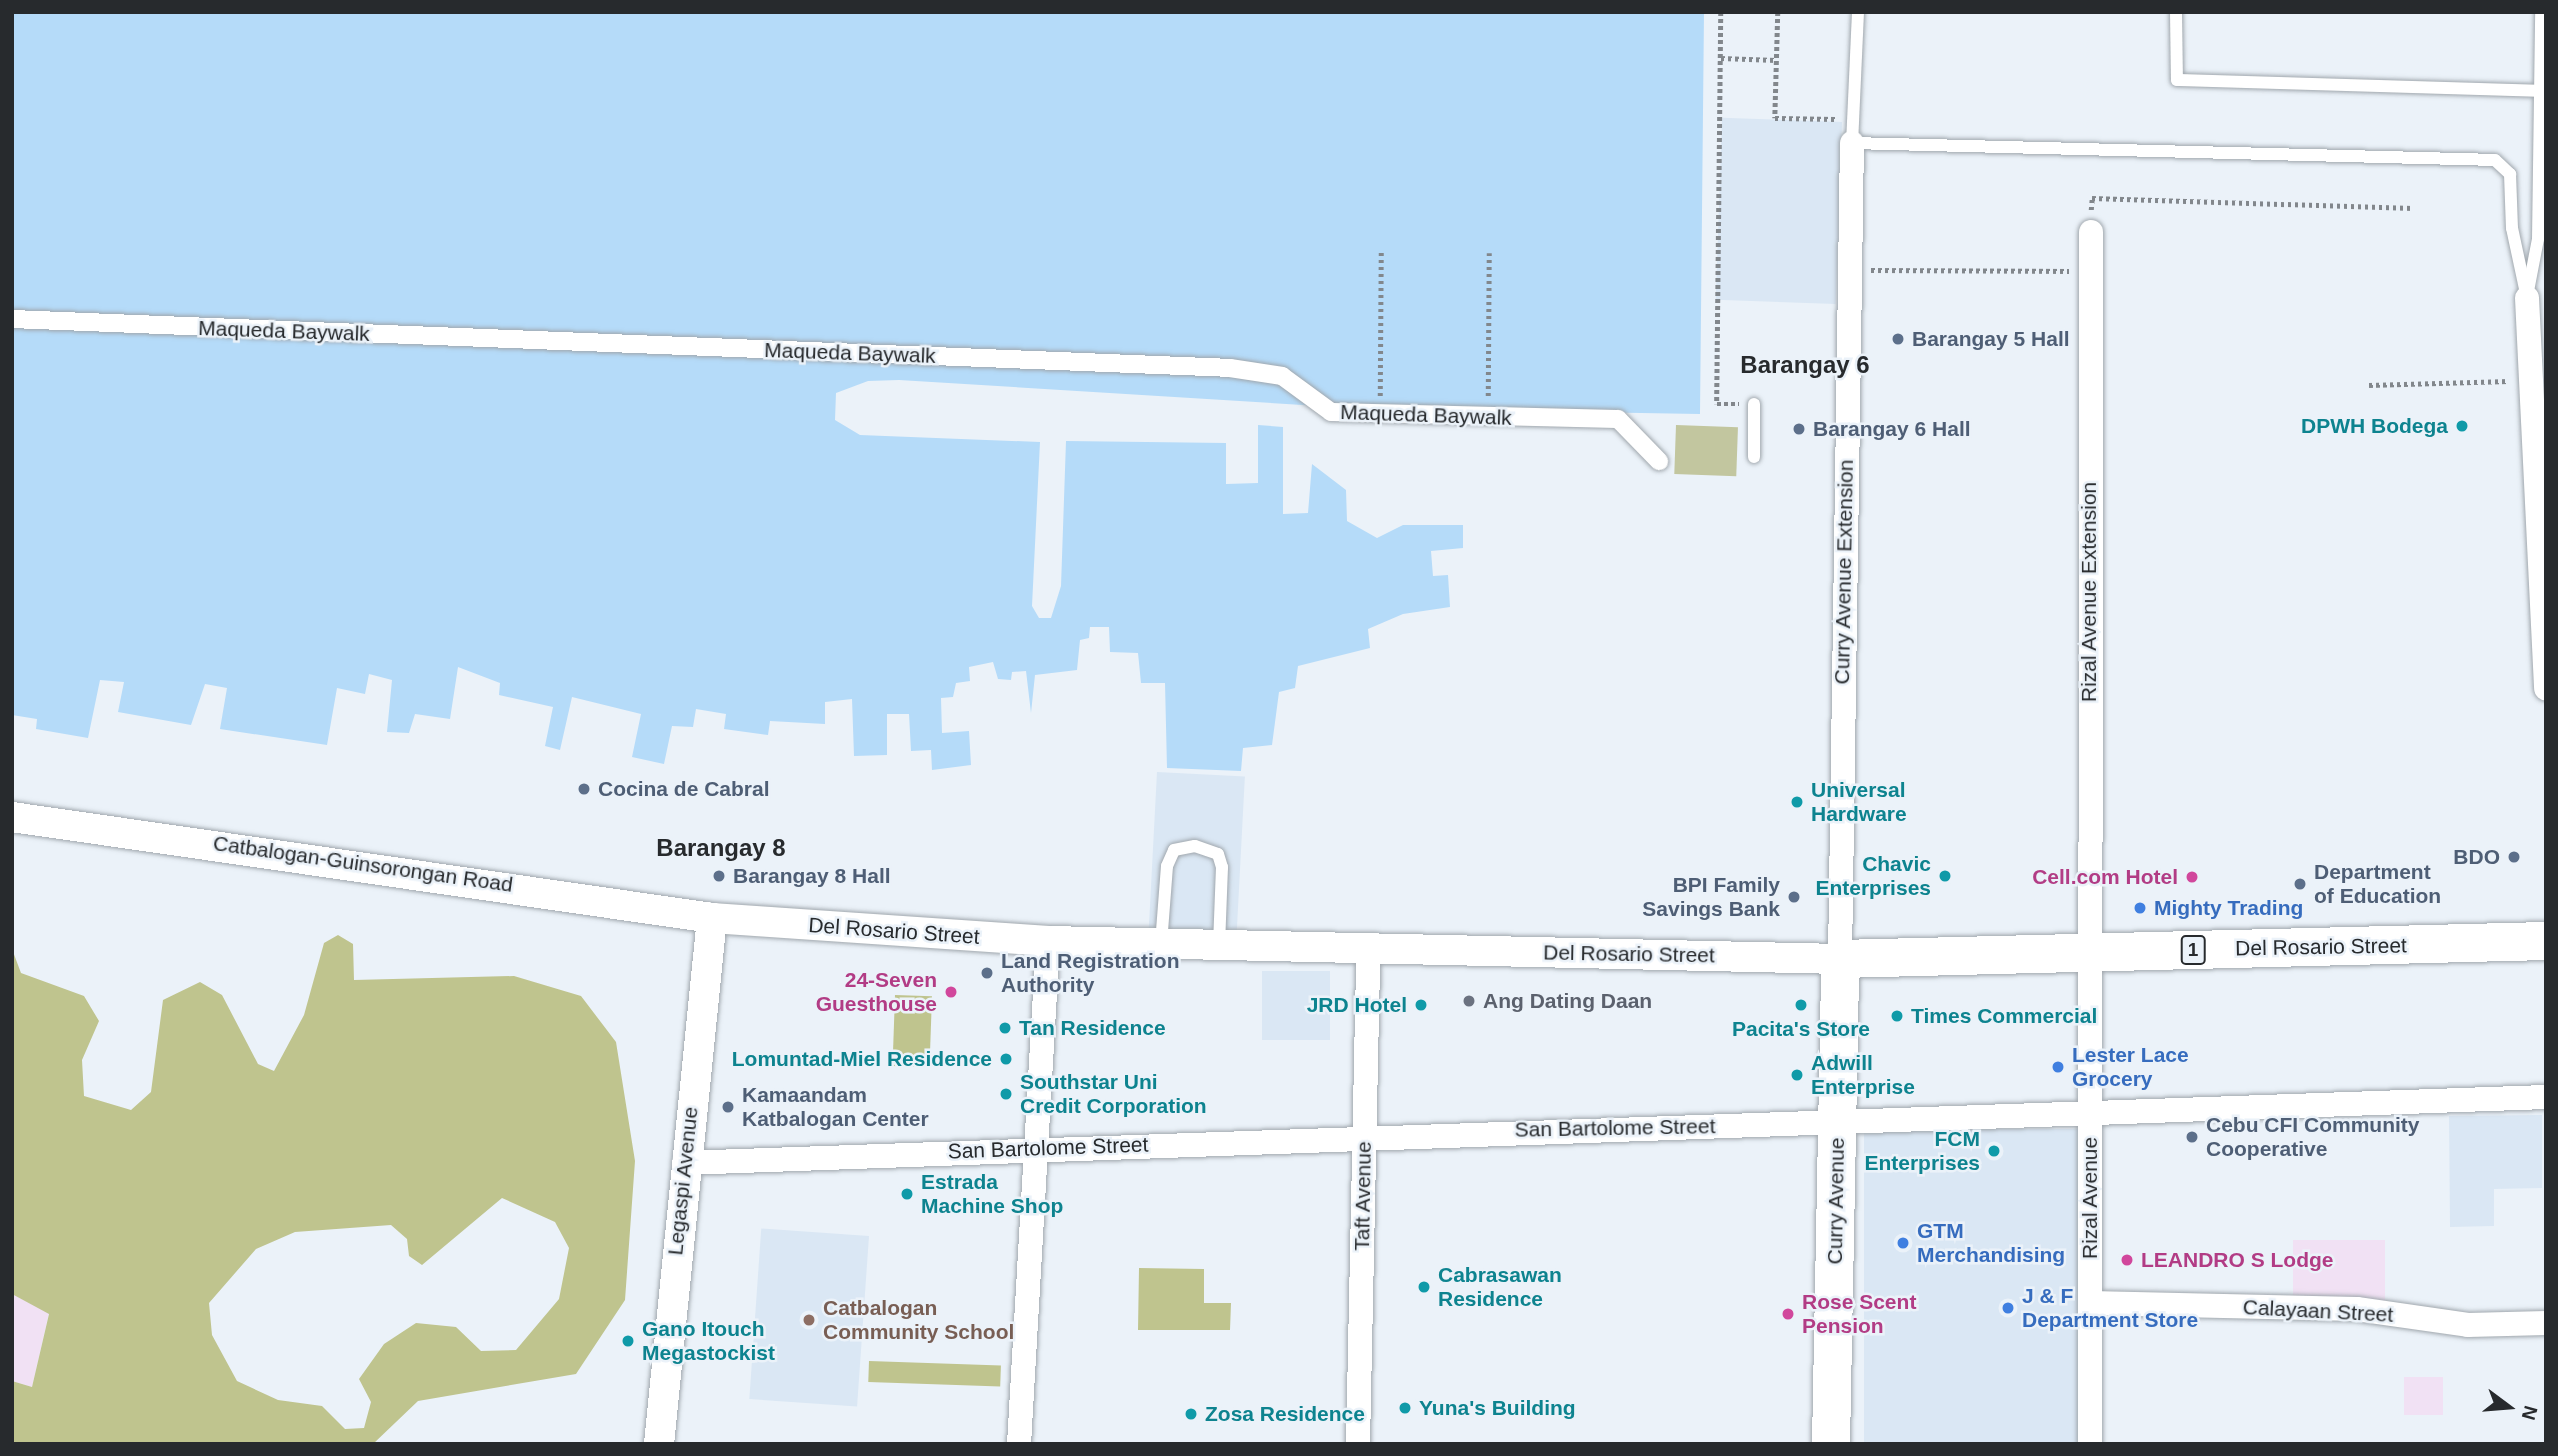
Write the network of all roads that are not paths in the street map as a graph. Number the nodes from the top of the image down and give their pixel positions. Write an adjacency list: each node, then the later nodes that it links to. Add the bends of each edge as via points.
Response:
1 (1858, 12): 5 (lane)
2 (2176, 12): 4 (lane, via 2177,80)
3 (2541, 12): 4 (lane)
4 (2540, 92): 7 (lane)
5 (1853, 131): 8 (lane, via 2496,160 2510,174 2512,228); 22 (street, Curry Avenue Extension)
6 (2091, 221): 21 (street, Rizal Avenue Extension)
7 (2542, 238): 8 (lane)
8 (2527, 298): 13 (street)
9 (12, 319): 12 (street, Maqueda Baywalk, via 1230,368 1282,376 1331,412 1618,419)
10 (1754, 404): 11 (lane)
11 (1754, 457)
12 (1659, 461)
13 (2546, 689)
14 (12, 817): 15 (street, Catbalogan-Guinsorongan Road)
15 (712, 918): 16 (street, Del Rosario Street); 28 (street, Legaspi Avenue)
16 (1048, 941): 18 (street, Del Rosario Street); 27 (street)
17 (2546, 941): 21 (main road, Del Rosario Street / 1)
18 (1161, 944): 19 (street, Del Rosario Street); 19 (lane, via 1167,866 1174,850 1195,846 1218,853 1222,867)
19 (1219, 944): 20 (street, Del Rosario Street)
20 (1368, 948): 22 (street, Del Rosario Street); 26 (street, Taft Avenue)
21 (2087, 953): 22 (main road, Del Rosario Street / 1); 24 (street, Rizal Avenue)
22 (1840, 959): 25 (main road, Curry Avenue)
23 (2546, 1097): 24 (street, San Bartolome Street)
24 (2090, 1114): 25 (street, San Bartolome Street); 29 (street, Rizal Avenue)
25 (1837, 1122): 26 (street, San Bartolome Street); 34 (main road, Curry Avenue)
26 (1364, 1135): 27 (street, San Bartolome Street); 33 (street, Taft Avenue)
27 (1035, 1149): 28 (street, San Bartolome Street); 32 (street)
28 (684, 1163): 31 (street, Legaspi Avenue)
29 (2090, 1303): 30 (street, Calayaan Street, via 2357,1309 2468,1325); 35 (street, Rizal Avenue)
30 (2546, 1323)
31 (659, 1444)
32 (1018, 1444)
33 (1358, 1444)
34 (1830, 1444)
35 (2090, 1444)

